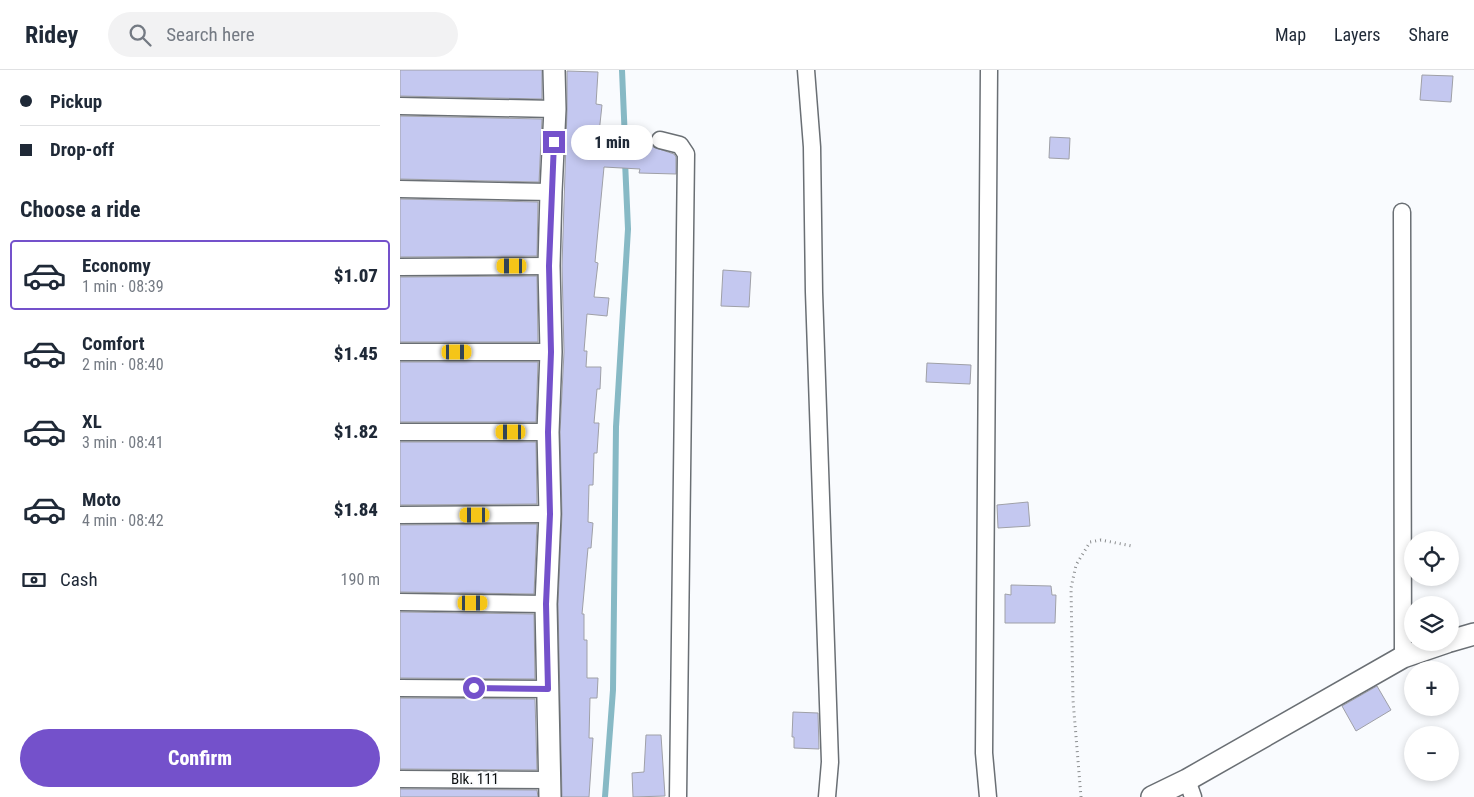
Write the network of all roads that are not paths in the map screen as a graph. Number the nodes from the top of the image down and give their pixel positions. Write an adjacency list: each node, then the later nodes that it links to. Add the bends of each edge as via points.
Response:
1 (554, 70): 5 (street)
2 (806, 70): 30 (street, via 812,147 814,302 830,762)
3 (989, 70): 31 (street, via 984,734)
4 (400, 106): 5 (street)
5 (555, 109): 8 (street)
6 (660, 140): 29 (street, via 680,146 686,154)
7 (400, 189): 8 (street)
8 (551, 192): 10 (street)
9 (1402, 212): 23 (street)
10 (549, 266): 11 (street); 13 (street)
11 (400, 267)
12 (400, 352): 13 (street)
13 (551, 352): 15 (street)
14 (400, 432): 15 (street)
15 (548, 432): 16 (street)
16 (550, 514): 17 (street); 19 (street)
17 (400, 515)
18 (400, 602): 19 (street)
19 (546, 604): 25 (street)
20 (1474, 634): 21 (street)
21 (1459, 639)
22 (1421, 651): 23 (street)
23 (1403, 657): 28 (street)
24 (400, 688): 25 (street)
25 (548, 689): 27 (street)
26 (400, 779): 27 (street, Blk. 111)
27 (550, 788)
28 (1190, 788): 32 (street)
29 (678, 797)
30 (827, 797)
31 (988, 797)
32 (1152, 797)

